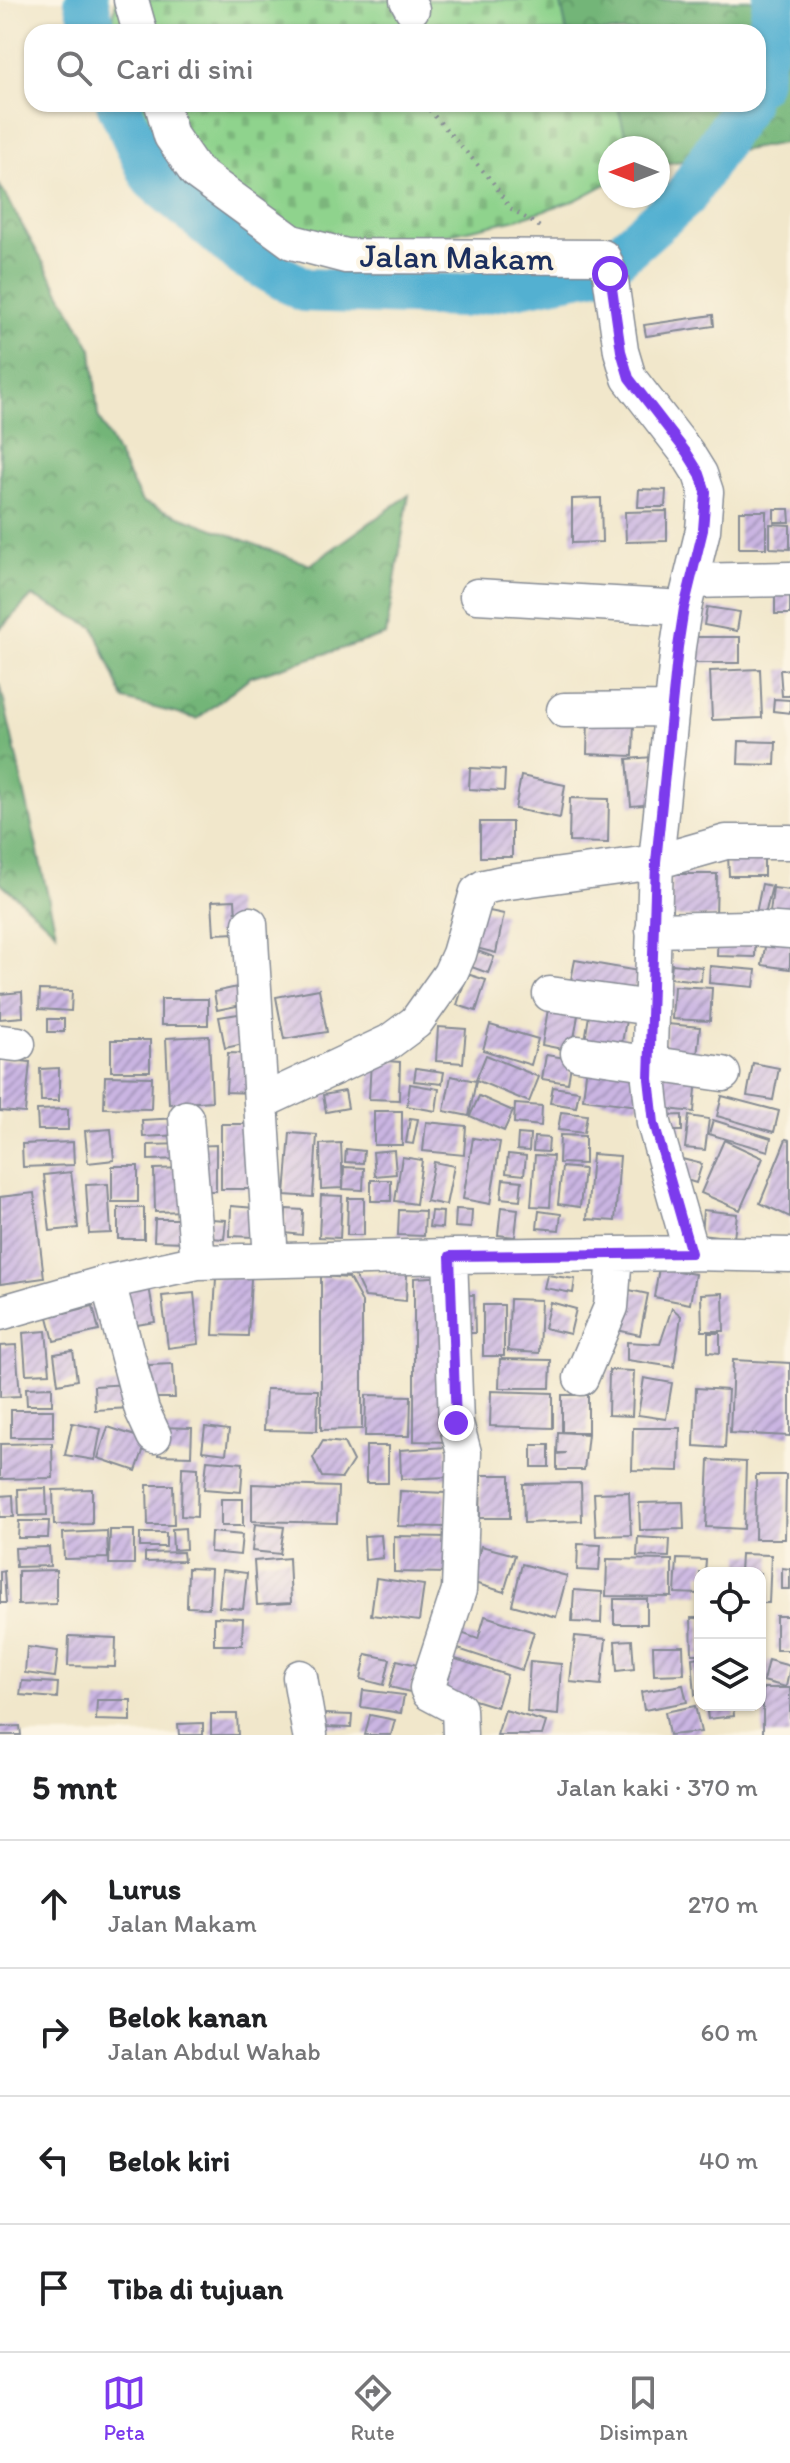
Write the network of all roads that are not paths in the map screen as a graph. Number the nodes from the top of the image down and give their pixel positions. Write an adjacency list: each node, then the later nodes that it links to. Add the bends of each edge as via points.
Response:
1 (131, 0): 2 (street)
2 (138, 24)
3 (164, 112): 5 (street, Jalan Makam, via 171,136 196,172 292,242 346,256 606,266 629,378 687,453 706,492 703,530)
4 (790, 579): 5 (street)
5 (687, 594): 6 (street); 7 (street, Jalan Makam)
6 (477, 596)
7 (671, 709): 8 (street); 10 (street, Jalan Makam)
8 (564, 710)
9 (790, 842): 10 (street, via 726,842)
10 (656, 862): 12 (street, Jalan Makam); 19 (street, via 484,887 477,892 450,974 416,1022 389,1042)
11 (250, 924): 19 (street)
12 (653, 930): 13 (street); 15 (street, Jalan Makam)
13 (790, 931)
14 (550, 994): 15 (street)
15 (651, 1008): 17 (street, Jalan Makam)
16 (578, 1053): 17 (street)
17 (649, 1063): 18 (street); 21 (street, Jalan Makam, via 654,1123)
18 (723, 1074)
19 (261, 1102): 25 (street)
20 (186, 1118): 26 (street)
21 (691, 1253): 22 (street); 23 (street)
22 (615, 1254): 24 (street); 29 (street, via 611,1307)
23 (790, 1255)
24 (450, 1256): 25 (street); 33 (street, via 456,1423 464,1453 459,1590 427,1688 459,1709)
25 (271, 1260): 26 (street)
26 (198, 1262): 27 (street)
27 (108, 1282): 28 (street); 30 (street, via 142,1410)
28 (0, 1313)
29 (581, 1378)
30 (154, 1436)
31 (300, 1677): 32 (street)
32 (310, 1735)
33 (460, 1735)

